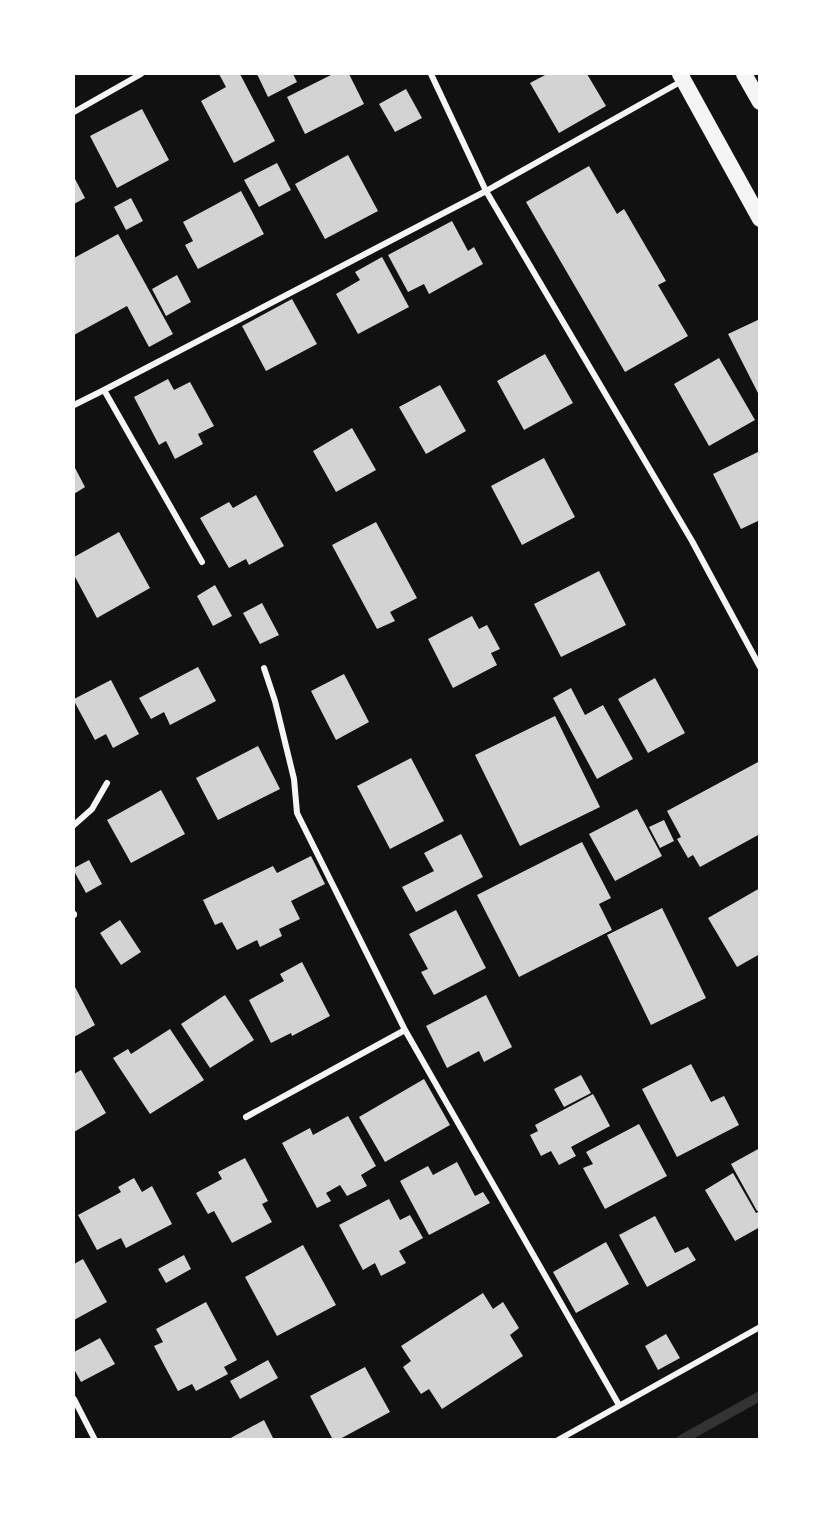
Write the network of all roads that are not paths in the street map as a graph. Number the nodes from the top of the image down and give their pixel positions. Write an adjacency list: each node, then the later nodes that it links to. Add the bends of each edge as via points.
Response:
1 (141, 74): 6 (street)
2 (431, 74): 7 (street)
3 (744, 74): 5 (highway)
4 (682, 77): 7 (street); 8 (highway)
5 (759, 102)
6 (74, 112)
7 (486, 191): 9 (street); 12 (street, via 692,541)
8 (759, 219)
9 (104, 390): 10 (street); 11 (street)
10 (74, 405)
11 (202, 562)
12 (759, 667)
13 (264, 668): 16 (street, via 294,779 297,813)
14 (107, 783): 15 (street, via 92,809)
15 (74, 825)
16 (405, 1030): 17 (street); 20 (street)
17 (246, 1117)
18 (759, 1327): 20 (street)
19 (74, 1399): 21 (street)
20 (618, 1405): 22 (street)
21 (95, 1440)
22 (558, 1440)

